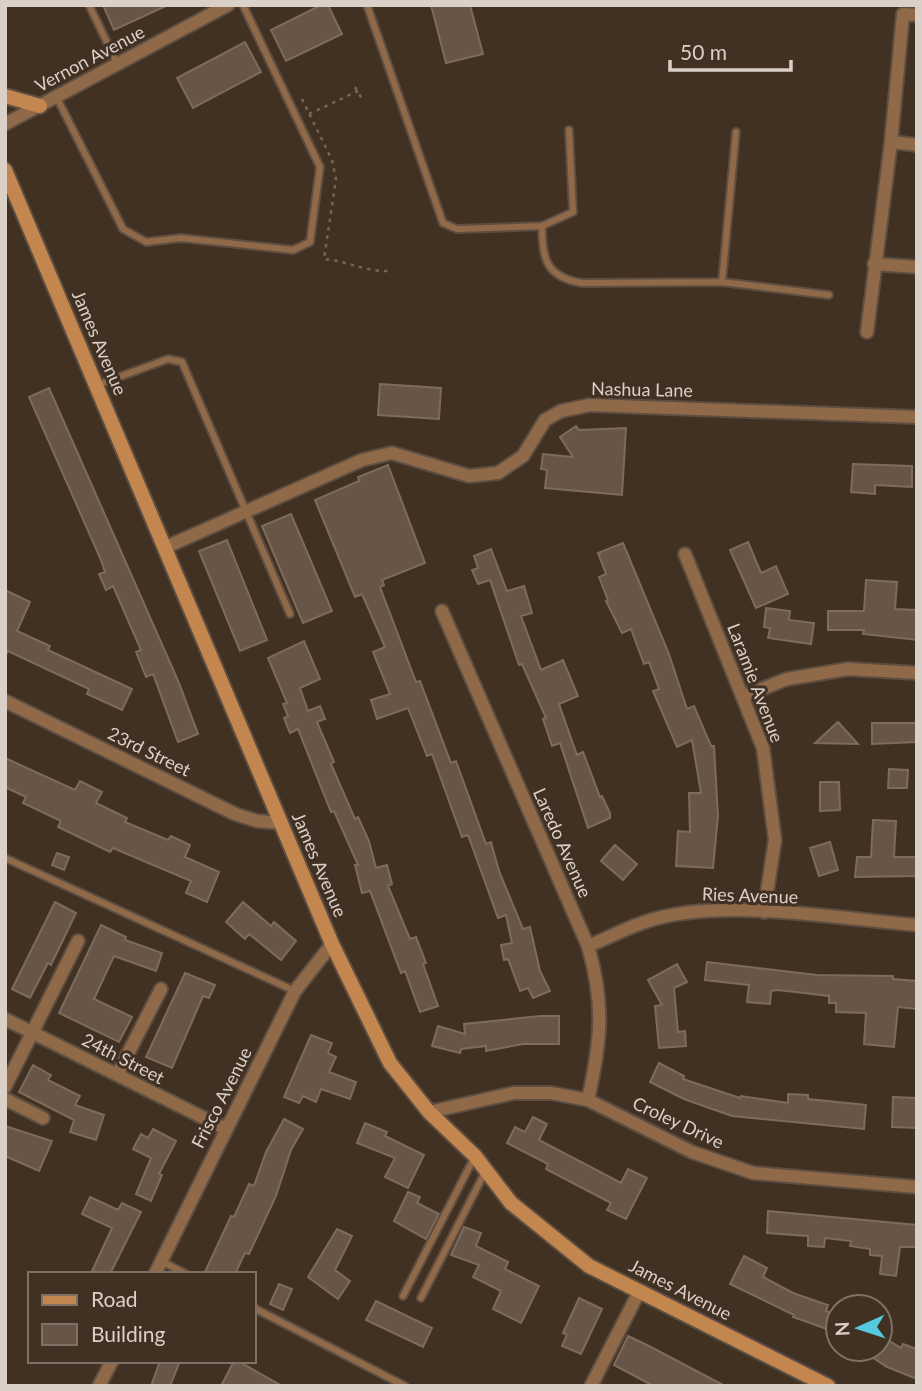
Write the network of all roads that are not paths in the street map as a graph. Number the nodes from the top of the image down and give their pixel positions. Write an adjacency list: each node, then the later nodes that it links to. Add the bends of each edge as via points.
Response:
1 (89, 5): 6 (lane)
2 (228, 5): 6 (street, Vernon Avenue)
3 (243, 5): 8 (lane, via 320,167 310,242 304,247 293,250 181,238 137,239 124,229)
4 (367, 5): 16 (lane, via 443,223 457,229)
5 (917, 15): 13 (street, via 903,14)
6 (118, 65): 8 (street, Vernon Avenue)
7 (5, 96): 9 (street)
8 (57, 98): 9 (street, Vernon Avenue)
9 (40, 106): 10 (street, Vernon Avenue)
10 (5, 124)
11 (569, 130): 16 (lane, via 573,212)
12 (736, 132): 19 (lane)
13 (891, 142): 14 (street); 17 (street)
14 (917, 145)
15 (5, 170): 22 (street, James Avenue)
16 (542, 226): 19 (lane, via 542,251 550,269 564,280)
17 (874, 264): 18 (street); 21 (street)
18 (917, 267)
19 (722, 282): 20 (lane)
20 (829, 295)
21 (867, 332)
22 (95, 386): 24 (lane, via 168,359 182,362); 25 (street, James Avenue)
23 (917, 417): 24 (street, Nashua Lane, via 590,405 545,420 523,456 498,473 469,476 391,453 362,460)
24 (245, 513): 25 (street, Nashua Lane); 28 (lane)
25 (166, 547): 32 (street, James Avenue)
26 (684, 554): 30 (street, Laramie Avenue)
27 (442, 611): 38 (street, Laredo Avenue)
28 (290, 614)
29 (917, 673): 30 (street, via 848,669 787,679)
30 (744, 696): 34 (street, Laramie Avenue, via 763,748 775,840)
31 (5, 701): 32 (street, 23rd Street, via 235,814)
32 (281, 823): 37 (street, James Avenue)
33 (5, 858): 40 (lane)
34 (764, 912): 35 (street, Ries Avenue); 38 (street, Ries Avenue, via 691,912 649,920)
35 (917, 925)
36 (78, 941): 42 (street)
37 (332, 944): 40 (street, Frisco Avenue); 47 (street, James Avenue, via 390,1063)
38 (588, 946): 46 (street, Laredo Avenue, via 598,981 600,1046)
39 (161, 989): 43 (street)
40 (295, 991): 49 (street, Frisco Avenue)
41 (5, 1019): 42 (street, 24th Street)
42 (33, 1033): 43 (street, 24th Street); 44 (street)
43 (117, 1075): 49 (street, 24th Street)
44 (5, 1087)
45 (5, 1100): 48 (street)
46 (588, 1100): 47 (street, Croley Drive, via 514,1093); 52 (street, Croley Drive, via 692,1152 753,1173)
47 (429, 1112): 50 (street, James Avenue)
48 (43, 1118)
49 (226, 1129): 53 (street, Frisco Avenue)
50 (475, 1156): 51 (street, James Avenue); 57 (lane)
51 (486, 1170): 56 (street, James Avenue, via 511,1203 589,1266); 58 (lane)
52 (917, 1187)
53 (161, 1261): 54 (street, Frisco Avenue); 55 (lane)
54 (156, 1272)
55 (182, 1272)
56 (639, 1292): 63 (street); 64 (street, James Avenue)
57 (403, 1296)
58 (421, 1298)
59 (256, 1309): 62 (lane)
60 (110, 1363): 61 (street)
61 (99, 1386)
62 (405, 1386)
63 (591, 1386)
64 (828, 1386)

